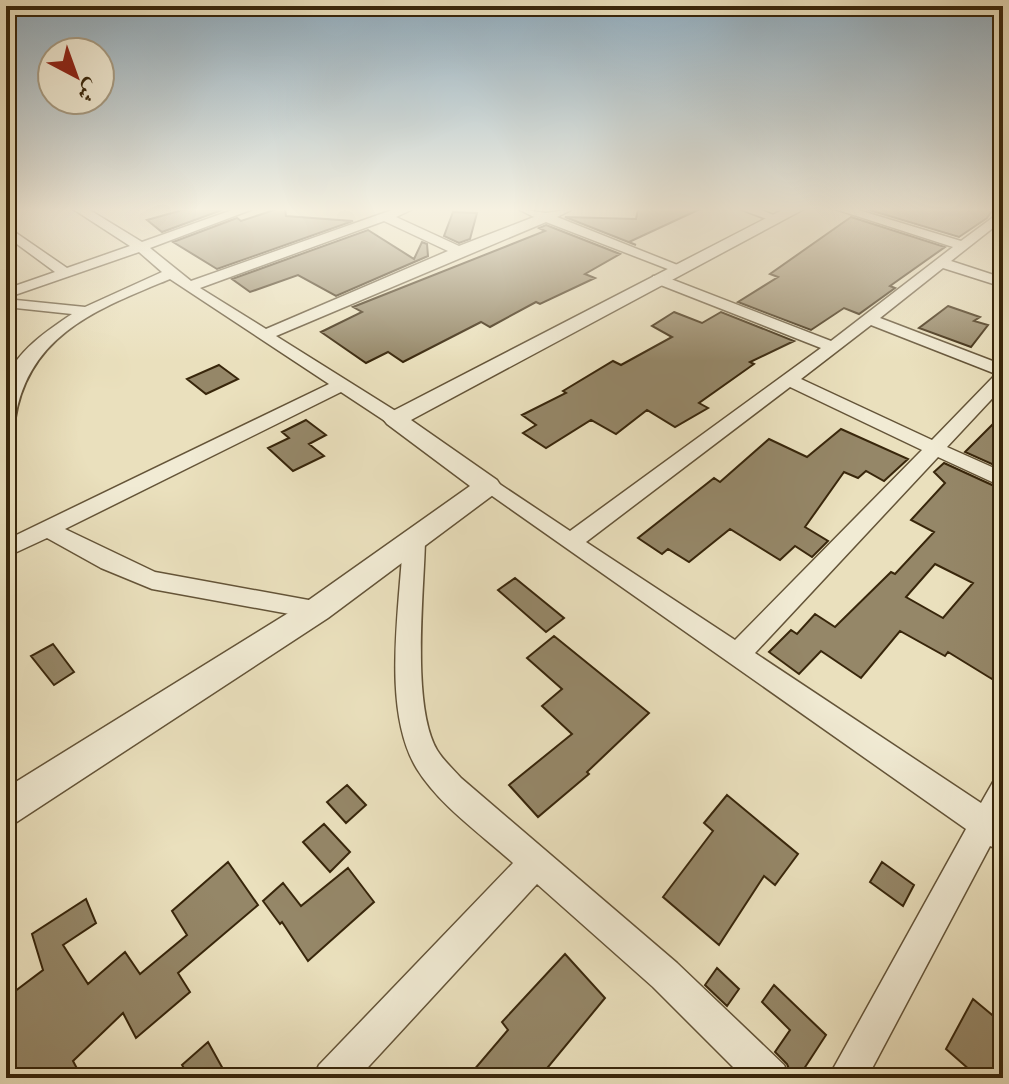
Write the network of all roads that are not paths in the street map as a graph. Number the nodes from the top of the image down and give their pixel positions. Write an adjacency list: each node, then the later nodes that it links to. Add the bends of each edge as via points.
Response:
1 (47, 260): 11 (street)
2 (102, 260): 11 (street)
3 (154, 260): 12 (street)
4 (266, 260): 15 (street)
5 (439, 260): 20 (street)
6 (656, 260): 10 (street)
7 (695, 260): 10 (street)
8 (942, 260): 9 (street)
9 (939, 262): 14 (street); 19 (street)
10 (678, 268): 13 (street)
11 (65, 273): 16 (street)
12 (169, 274): 15 (street); 18 (street)
13 (658, 279): 21 (street); 25 (street)
14 (1003, 283)
15 (189, 287): 20 (street)
16 (6, 294)
17 (6, 303): 18 (street)
18 (83, 311): 26 (street, via 21,370)
19 (869, 319): 21 (street); 22 (street)
20 (263, 336): 24 (street)
21 (833, 347): 23 (street)
22 (1003, 374): 27 (street)
23 (786, 379): 27 (street); 32 (street)
24 (342, 385): 25 (street); 30 (street)
25 (395, 419): 29 (street)
26 (6, 420)
27 (933, 446): 28 (street); 35 (street)
28 (1003, 480)
29 (488, 486): 31 (street); 32 (street)
30 (47, 529): 33 (street); 34 (street, via 152,580)
31 (414, 540): 34 (street); 39 (street, via 411,685 424,754 451,788)
32 (571, 542): 35 (street)
33 (6, 549)
34 (317, 610): 37 (street)
35 (736, 656): 38 (street)
36 (1003, 792): 38 (street)
37 (6, 810)
38 (994, 830): 42 (street)
39 (537, 861): 40 (street); 41 (street)
40 (332, 1078)
41 (771, 1078)
42 (847, 1078)

